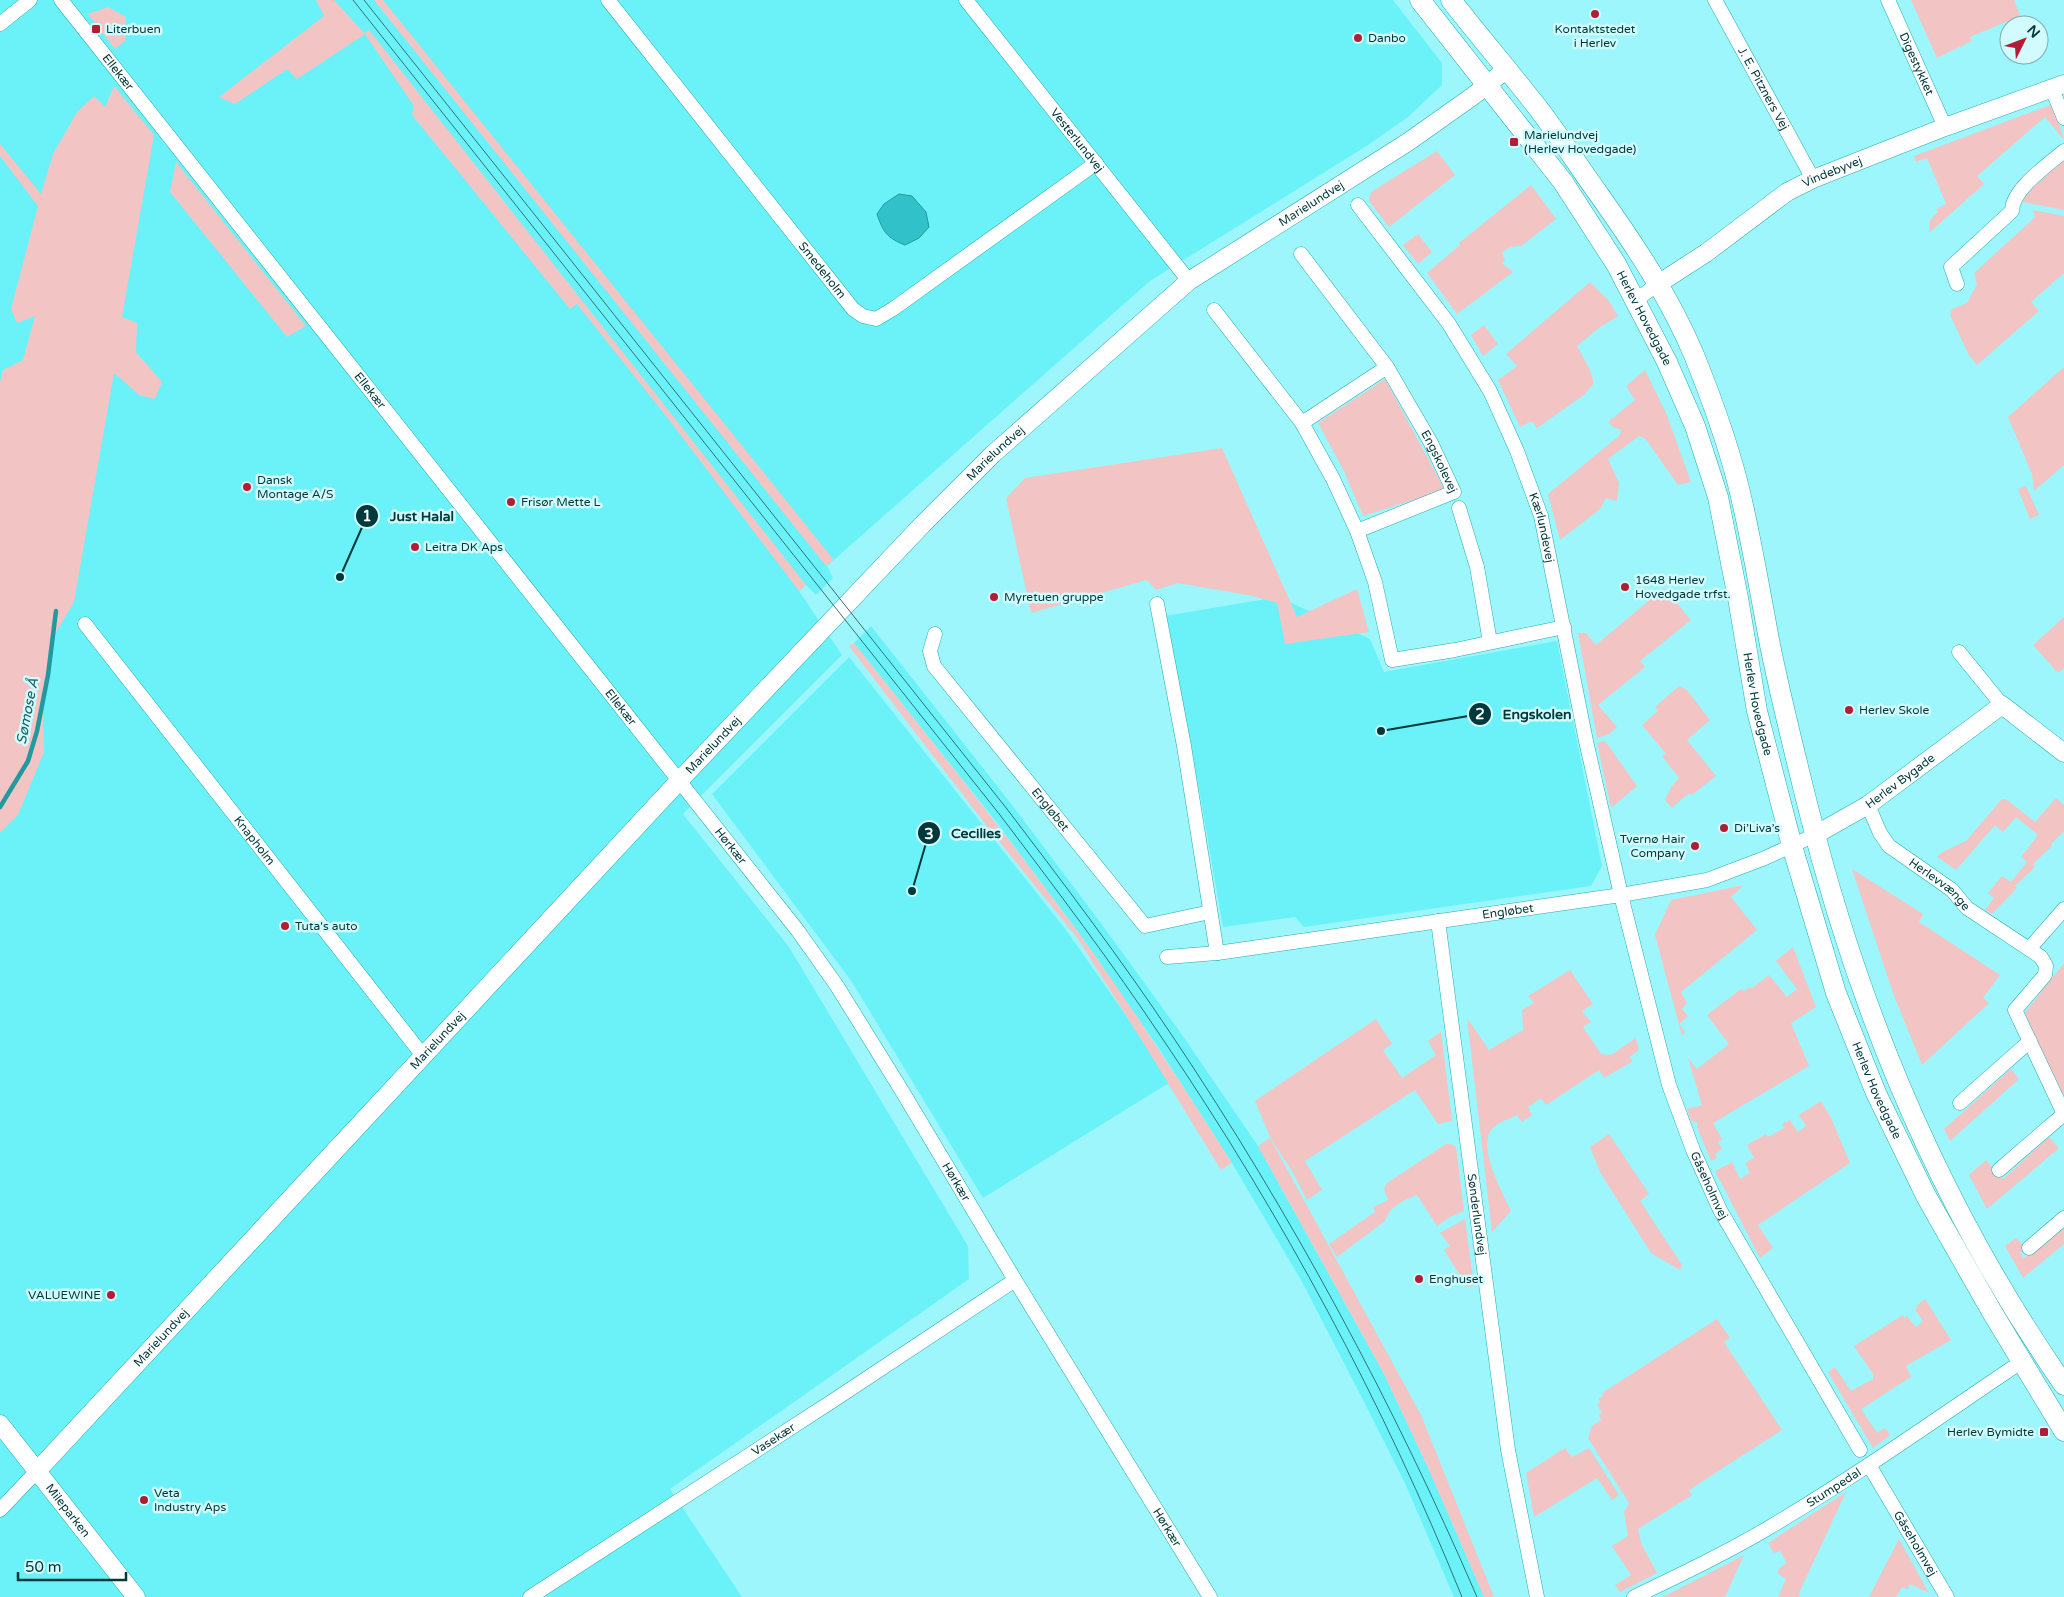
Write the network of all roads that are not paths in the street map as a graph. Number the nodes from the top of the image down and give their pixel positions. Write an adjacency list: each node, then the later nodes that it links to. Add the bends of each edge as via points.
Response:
1 (30, 0): 9 (street)
2 (61, 0): 37 (street, Ellekær)
3 (608, 0): 16 (street, Smedeholm, via 853,309 863,316 876,319 893,308)
4 (966, 0): 16 (street, Vesterlundvej)
5 (1420, 0): 11 (main road, Herlev Hovedgade)
6 (1450, 0): 10 (main road, Herlev Hovedgade)
7 (1714, 0): 17 (street, J. E. Pitzners Vej)
8 (1888, 0): 14 (street, Digestykket)
9 (0, 24)
10 (1507, 69): 11 (street, Marielundvej); 21 (main road, Herlev Hovedgade, via 1642,255)
11 (1486, 86): 20 (street, Marielundvej, via 1408,142); 23 (main road, Herlev Hovedgade, via 1563,182)
12 (2058, 86): 13 (street, Vindebyvej); 14 (street, Vindebyvej)
13 (2064, 118)
14 (1945, 127): 17 (street, Vindebyvej)
15 (2064, 151): 22 (street, via 2020,191 2012,203 2012,211 1951,267)
16 (1096, 163): 20 (street, Vesterlundvej)
17 (1813, 178): 21 (street, Vindebyvej, via 1787,192)
18 (1358, 205): 31 (street, Kærlundevej, via 1449,324 1502,415 1541,516)
19 (1301, 254): 25 (street, Engskolevej)
20 (1189, 281): 37 (street, Marielundvej, via 993,454)
21 (1658, 284): 23 (street, Vindebyvej); 39 (main road, Herlev Hovedgade, via 1693,353 1719,421 1742,498 1771,649)
22 (1957, 284)
23 (1636, 300): 40 (main road, Herlev Hovedgade, via 1695,426 1718,497 1757,711)
24 (1214, 310): 26 (street)
25 (1387, 367): 26 (street); 28 (street, Engskolevej, via 1431,443 1454,492)
26 (1302, 423): 28 (street)
27 (1459, 508): 33 (street, via 1477,567)
28 (1357, 530): 33 (street, via 1375,582 1392,660)
29 (1157, 604): 43 (street, via 1184,746)
30 (84, 624): 49 (street, Knapholm)
31 (1564, 627): 33 (street); 41 (street, Kærlundevej)
32 (934, 634): 43 (street, Engløbet, via 930,651 934,666 1145,926)
33 (1490, 642)
34 (1958, 652): 35 (street)
35 (2002, 704): 36 (street); 38 (street, Herlev Bygade)
36 (2064, 753)
37 (678, 782): 49 (street, Marielundvej); 54 (street, Hørkær, via 798,931 837,986)
38 (1868, 805): 39 (street, Herlev Bygade); 45 (street, Herlevvænge, via 1889,846 1952,890 1967,908)
39 (1815, 835): 40 (street, Herlev Bygade); 56 (main road, Herlev Hovedgade, via 1862,988 1900,1088 1947,1188 1992,1271)
40 (1792, 846): 41 (street, Engløbet, via 1707,880); 55 (main road, Herlev Hovedgade, via 1836,993 1876,1093 1926,1196)
41 (1621, 895): 44 (street, Engløbet); 59 (street, Gåseholmvej, via 1669,1085 1693,1150 1720,1210)
42 (2064, 909): 45 (street)
43 (1210, 912): 46 (street)
44 (1438, 921): 46 (street, Engløbet); 66 (street, Sønderlundvej, via 1508,1450)
45 (2029, 949): 48 (street, Herlevvænge, via 2041,957 2046,966 2045,975 2015,1010)
46 (1217, 953): 47 (street, Engløbet)
47 (1168, 957)
48 (2030, 1041): 50 (street); 51 (street, Herlevvænge, via 2064,1114)
49 (424, 1057): 61 (street, Marielundvej)
50 (1960, 1103)
51 (1999, 1170)
52 (2064, 1218): 53 (street)
53 (2029, 1248)
54 (1015, 1280): 64 (street, Vasekær); 65 (street, Hørkær)
55 (2021, 1362): 58 (main road, Herlev Hovedgade); 60 (street, Stumpedal)
56 (2064, 1385)
57 (0, 1424): 61 (street, Mileparken)
58 (2064, 1431)
59 (1860, 1450)
60 (1869, 1466): 67 (street, Stumpedal, via 1728,1551); 68 (street, Gåseholmvej)
61 (37, 1471): 62 (street, Marielundvej); 63 (street, Mileparken)
62 (0, 1510)
63 (136, 1597)
64 (530, 1597)
65 (1210, 1597)
66 (1537, 1597)
67 (1634, 1597)
68 (1947, 1597)

